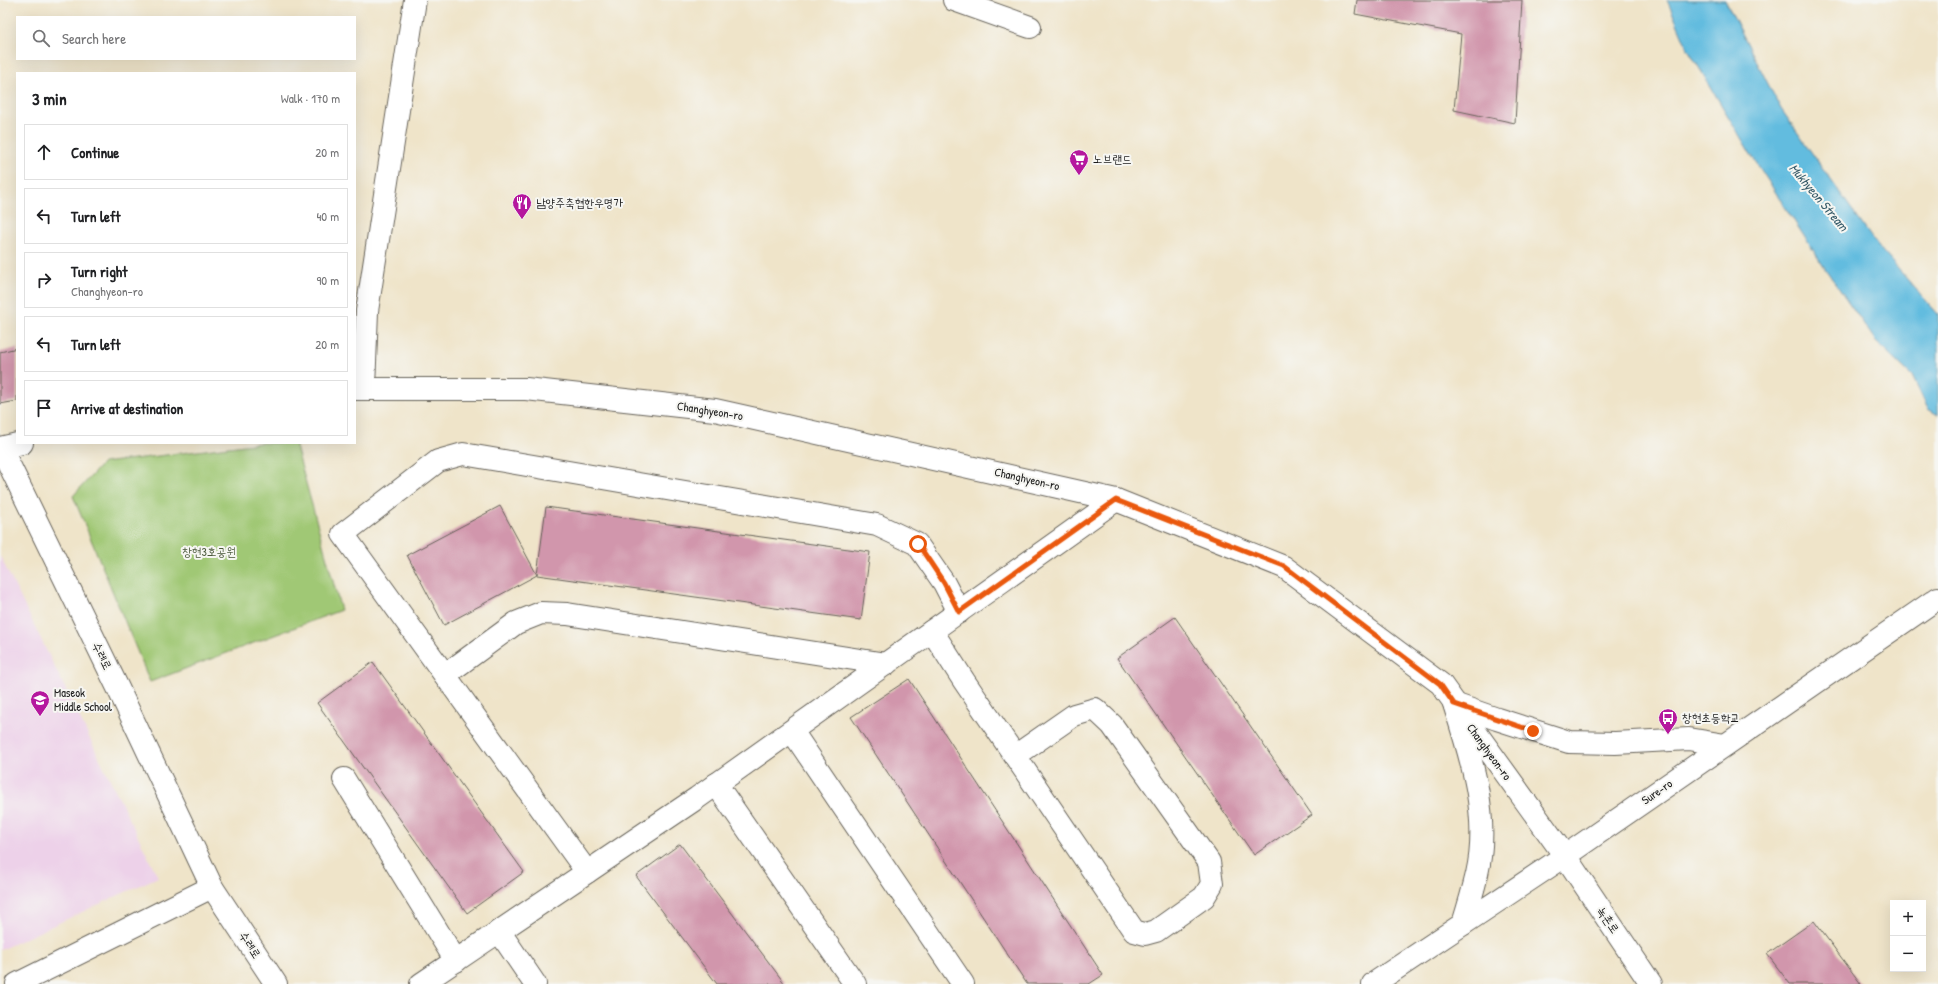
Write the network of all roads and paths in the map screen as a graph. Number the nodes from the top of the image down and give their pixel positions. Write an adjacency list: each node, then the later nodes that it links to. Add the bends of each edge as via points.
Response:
1 (414, 0): 4 (main road, via 367,311)
2 (954, 0): 3 (main road)
3 (1030, 27)
4 (360, 388): 7 (main road, Changhyeon-ro, via 526,389 715,410)
5 (18, 444): 6 (main road)
6 (0, 448): 21 (main road, 수레로)
7 (1116, 500): 9 (main road); 13 (main road, Changhyeon-ro, via 1284,566 1440,684)
8 (1938, 598): 15 (main road, Sure-ro)
9 (959, 612): 10 (main road); 12 (main road, via 944,583 918,544 877,525 463,454 438,461 343,534)
10 (932, 631): 11 (main road); 16 (main road)
11 (886, 664): 12 (main road, via 567,614 541,613 516,623); 14 (main road)
12 (445, 675): 20 (main road)
13 (1454, 704): 15 (main road, via 1569,742 1615,743 1689,739); 19 (main road, Changhyeon-ro); 22 (main road, via 1473,764 1479,798 1481,835 1478,873)
14 (792, 731): 18 (main road); 30 (main road)
15 (1725, 745): 19 (main road, Sure-ro)
16 (1015, 756): 16 (main road, via 1134,931 1145,934 1156,931 1204,897 1212,884 1209,862 1112,725 1095,709 1074,715)
17 (344, 779): 24 (main road)
18 (716, 784): 20 (main road); 29 (main road)
19 (1565, 856): 22 (main road, Sure-ro); 32 (main road, 녹촌로)
20 (587, 872): 23 (main road)
21 (212, 887): 25 (main road); 26 (main road, 수레로)
22 (1463, 924): 31 (main road, Sure-ro)
23 (499, 931): 24 (main road); 28 (main road)
24 (456, 960): 27 (main road)
25 (17, 984)
26 (276, 984)
27 (421, 984)
28 (535, 984)
29 (855, 984)
30 (963, 984)
31 (1373, 984)
32 (1651, 984)

